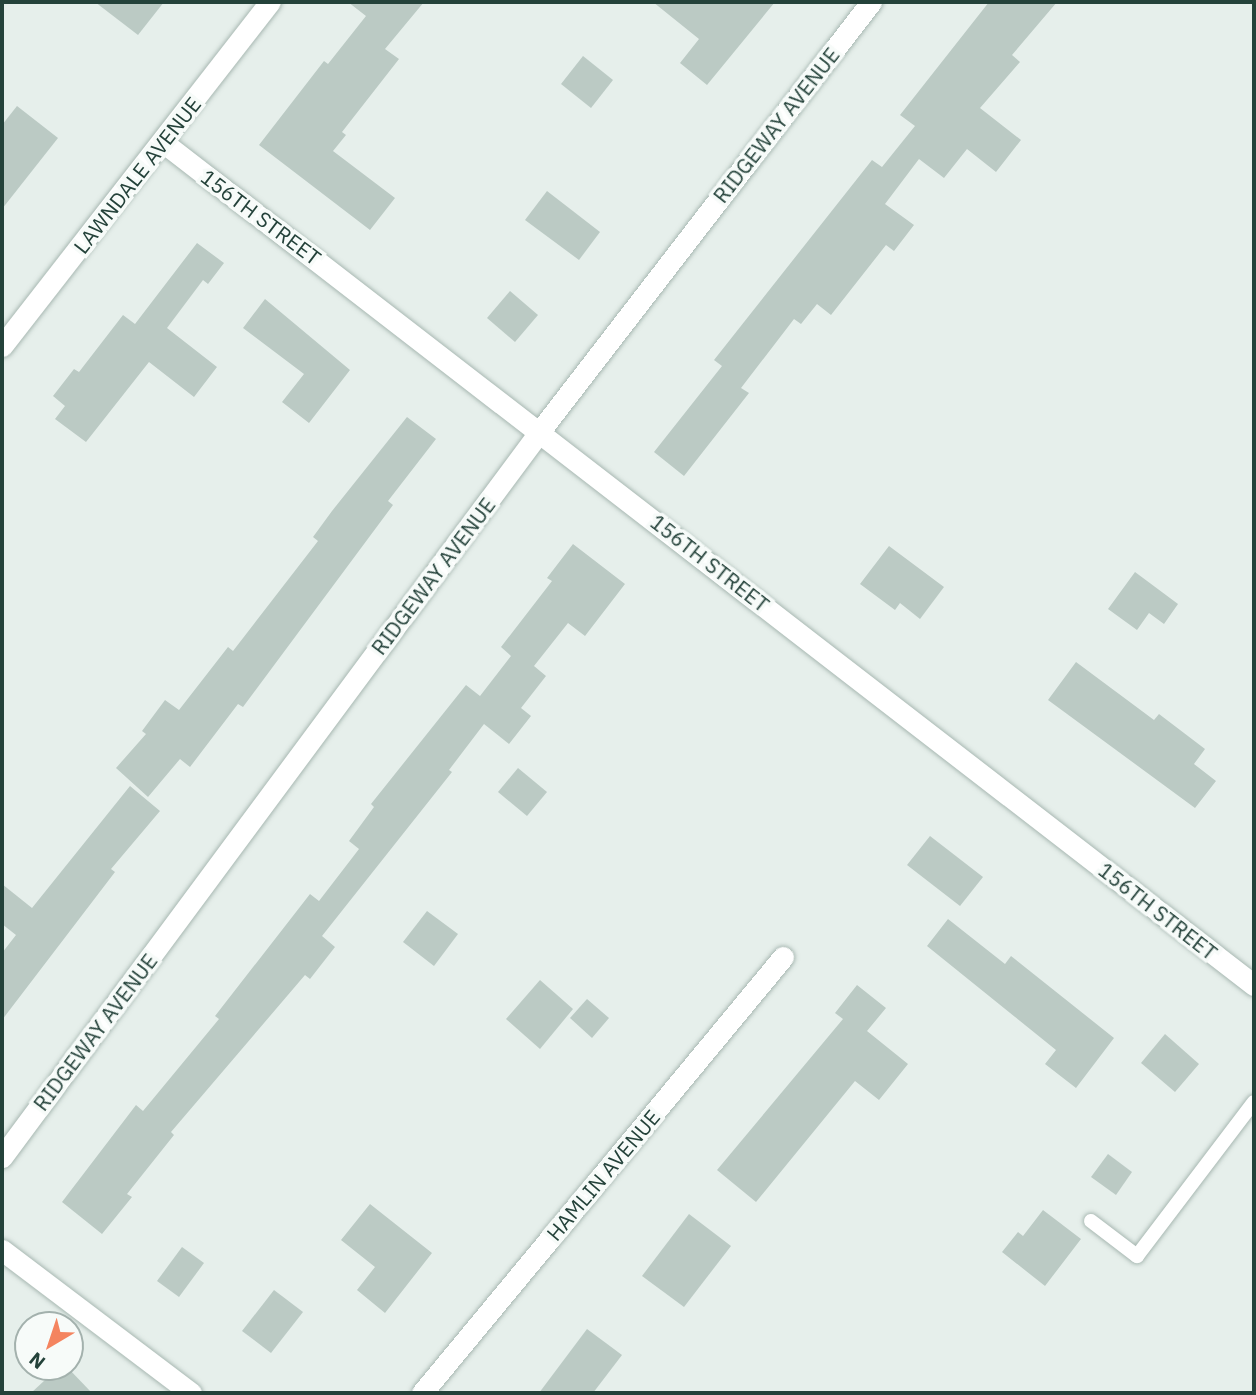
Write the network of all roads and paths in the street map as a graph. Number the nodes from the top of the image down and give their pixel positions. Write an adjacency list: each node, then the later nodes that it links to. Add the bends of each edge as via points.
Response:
1 (270, 2): 3 (street, LAWNDALE AVENUE)
2 (871, 2): 5 (street, RIDGEWAY AVENUE)
3 (164, 143): 4 (street, LAWNDALE AVENUE); 5 (street, 156TH STREET)
4 (2, 346)
5 (541, 431): 7 (street, 156TH STREET); 9 (street, RIDGEWAY AVENUE)
6 (783, 957): 13 (street, HAMLIN AVENUE)
7 (1254, 985)
8 (1254, 1102): 10 (lane, via 1137,1256)
9 (2, 1157)
10 (1091, 1221)
11 (2, 1250): 12 (street)
12 (191, 1393)
13 (422, 1393)

